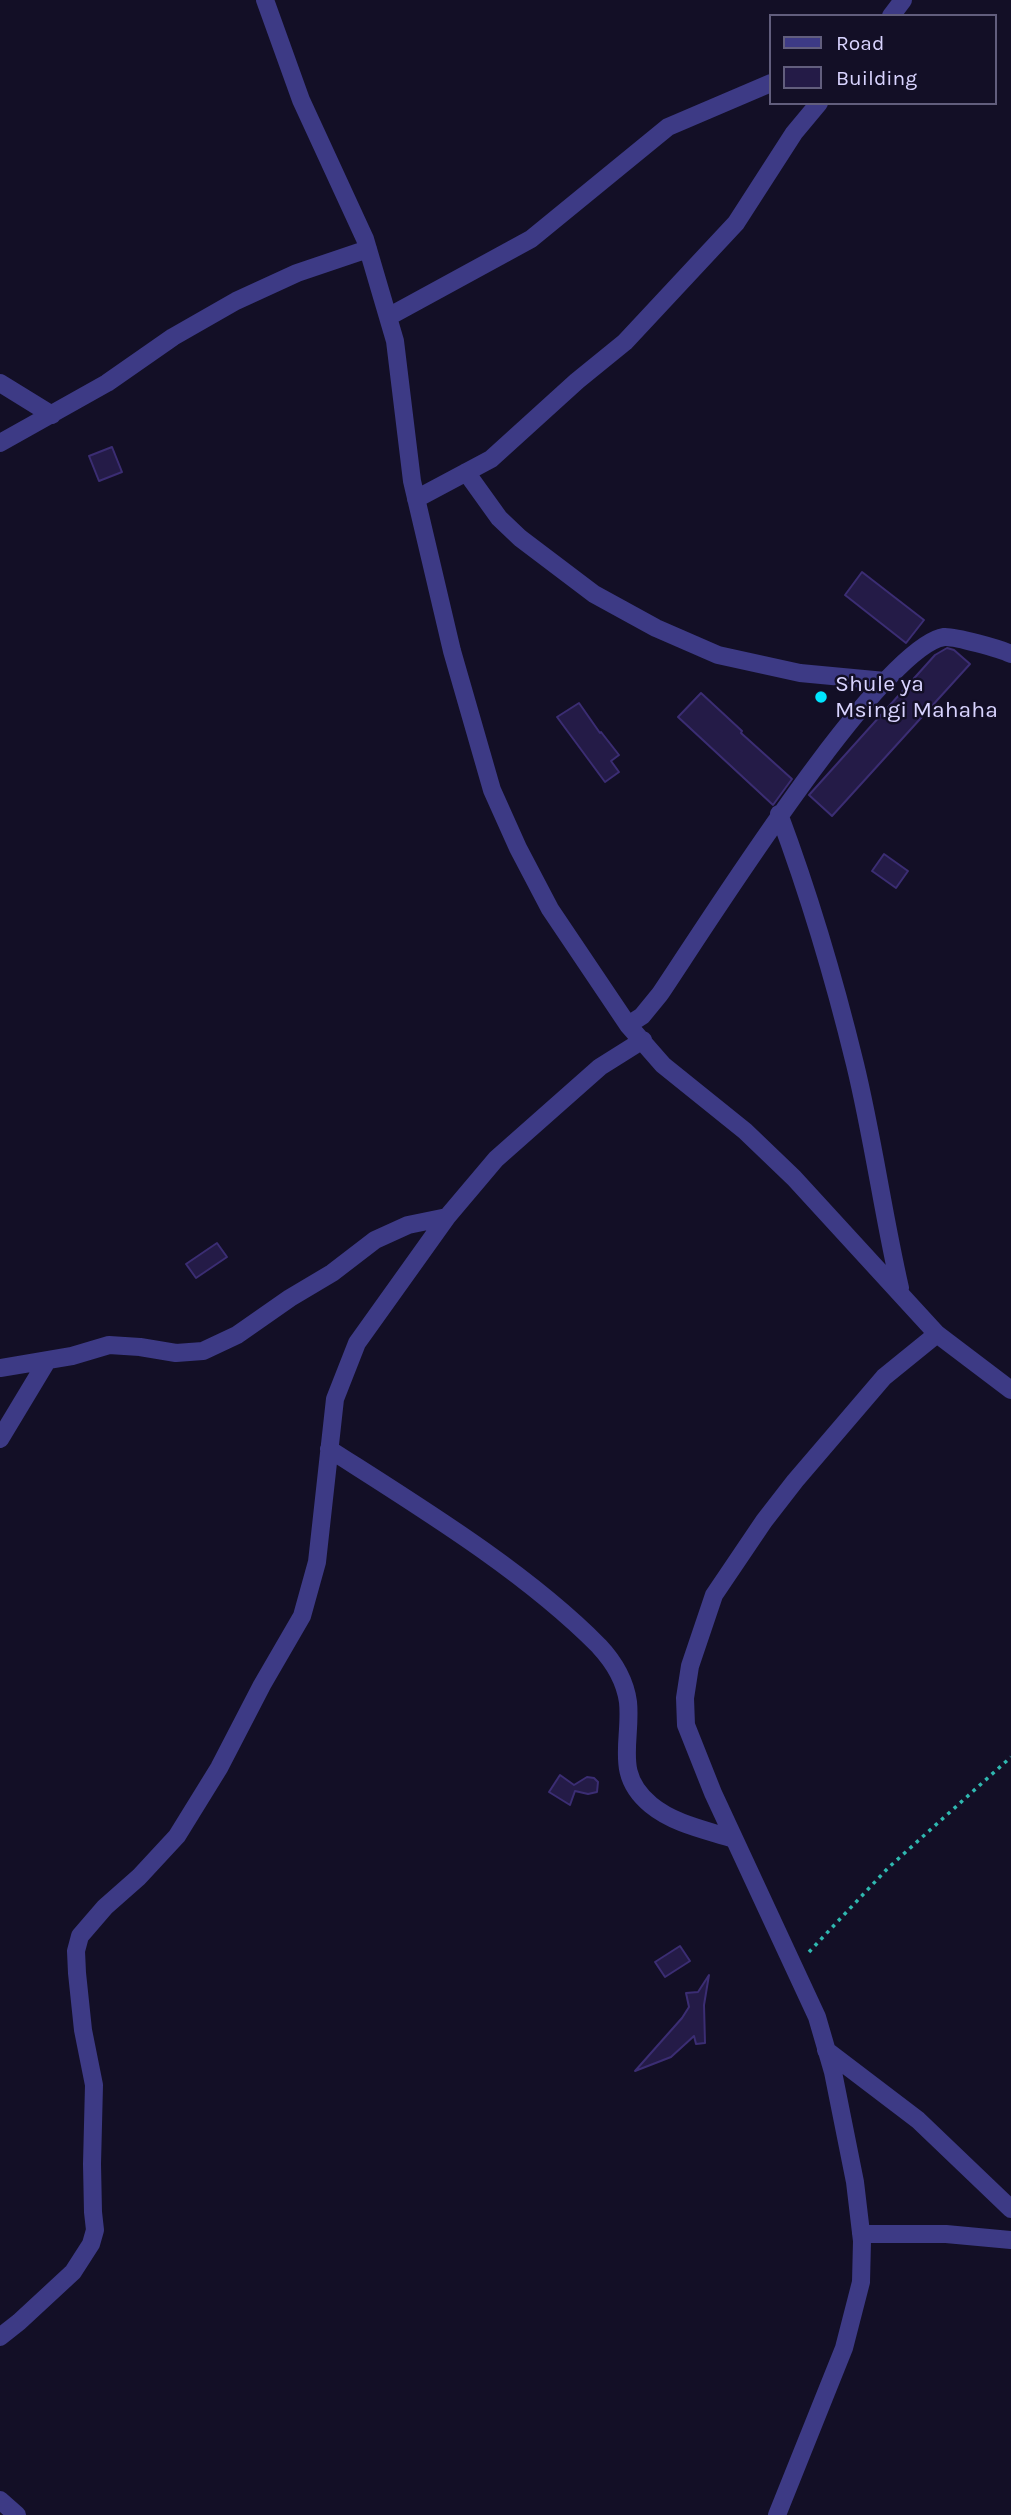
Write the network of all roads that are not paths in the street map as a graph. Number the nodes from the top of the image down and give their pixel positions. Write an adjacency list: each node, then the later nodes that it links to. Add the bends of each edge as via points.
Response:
1 (265, 0): 6 (street, via 301,100)
2 (903, 0): 3 (street)
3 (890, 14)
4 (769, 84): 7 (street, via 668,127 531,239)
5 (817, 105): 11 (street, via 736,223 625,342 491,459)
6 (368, 249): 7 (street); 9 (street, via 236,301)
7 (388, 317): 12 (street)
8 (0, 383): 9 (street)
9 (52, 415): 10 (street)
10 (0, 443)
11 (466, 472): 12 (street); 14 (street, via 499,518 520,538 594,594 656,628 718,655 800,673)
12 (416, 499): 16 (street, via 452,651 492,790 550,909)
13 (1011, 654): 14 (street, via 944,637 922,647)
14 (884, 681): 15 (street)
15 (779, 814): 16 (street, via 660,994); 19 (street, via 822,935 855,1066)
16 (628, 1025): 17 (street)
17 (643, 1040): 18 (street, via 600,1067 553,1107 496,1159); 19 (street, via 663,1065 745,1131 794,1178)
18 (447, 1217): 21 (street, via 408,1225 375,1240 237,1335 202,1351 176,1353 109,1345); 25 (street, via 357,1343 335,1399)
19 (900, 1292): 20 (street)
20 (937, 1334): 23 (street); 26 (street, via 884,1377 795,1480 714,1595 690,1666 686,1725)
21 (47, 1361): 22 (street); 24 (street)
22 (0, 1368)
23 (1011, 1390)
24 (0, 1438)
25 (329, 1449): 26 (street, via 500,1564 598,1646 616,1666 628,1700 625,1758 639,1794 680,1822); 31 (street, via 317,1562 302,1616 177,1836 80,1936 77,1973 94,2085 95,2230 73,2272)
26 (734, 1839): 27 (street, via 817,2017)
27 (826, 2050): 28 (street, via 918,2120); 29 (street, via 855,2182)
28 (1011, 2209)
29 (861, 2234): 30 (street); 34 (street, via 860,2282 844,2348)
30 (1011, 2240)
31 (0, 2337)
32 (0, 2500): 33 (street)
33 (17, 2515)
34 (777, 2515)

